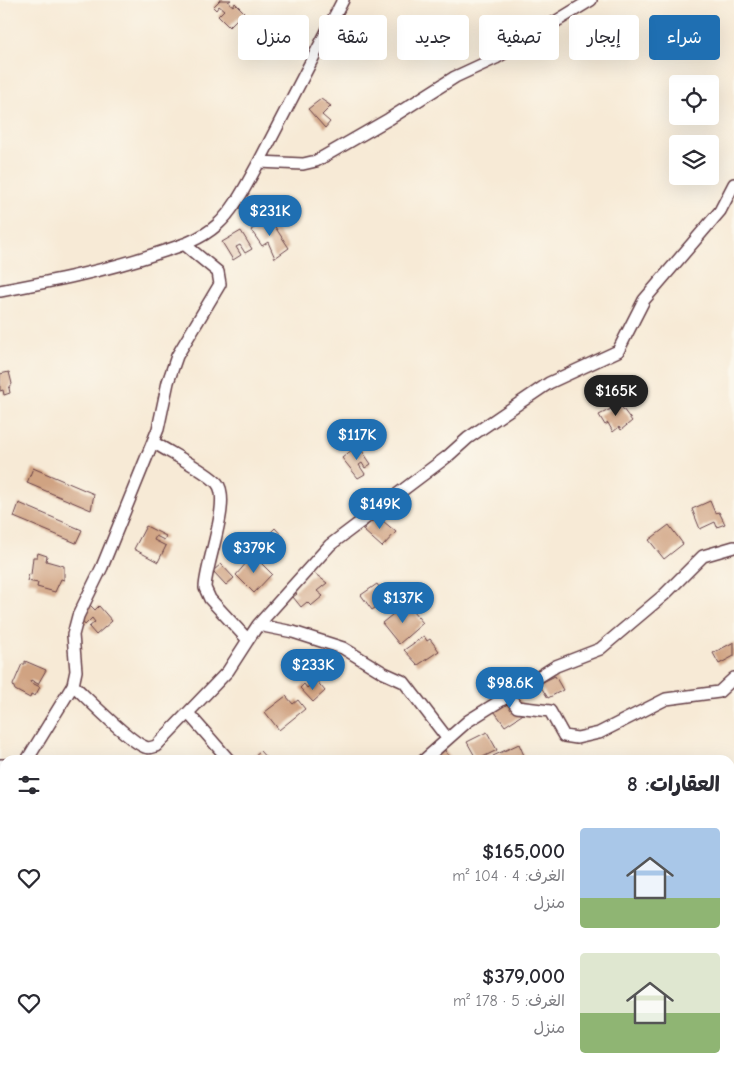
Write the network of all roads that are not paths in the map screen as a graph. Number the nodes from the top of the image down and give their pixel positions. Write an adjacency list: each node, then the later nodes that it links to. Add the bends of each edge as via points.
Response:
1 (343, 0): 3 (street)
2 (591, 0): 3 (street, via 496,58 455,76 316,161 303,164)
3 (259, 162): 5 (street, via 219,224 205,235)
4 (734, 184): 9 (street, via 720,211 644,300 618,351 556,379 468,438 330,545)
5 (184, 244): 6 (street, via 87,274); 7 (street, via 218,272 220,284 177,356)
6 (0, 291)
7 (153, 442): 10 (street, via 220,486 220,514 205,588 210,599); 12 (street, via 102,567 78,616 73,635 76,671)
8 (734, 547): 13 (street, via 703,556 664,595 600,649 556,666)
9 (258, 625): 10 (street); 15 (street, via 343,648 404,682)
10 (248, 640): 14 (street, via 234,664)
11 (734, 678): 13 (street, via 719,692 666,699 599,733 576,738 564,736 550,711 517,707)
12 (73, 685): 14 (street, via 144,747 156,746); 16 (street)
13 (509, 696): 15 (street)
14 (188, 713): 17 (street)
15 (447, 738): 18 (street)
16 (30, 755)
17 (225, 755)
18 (429, 755)

